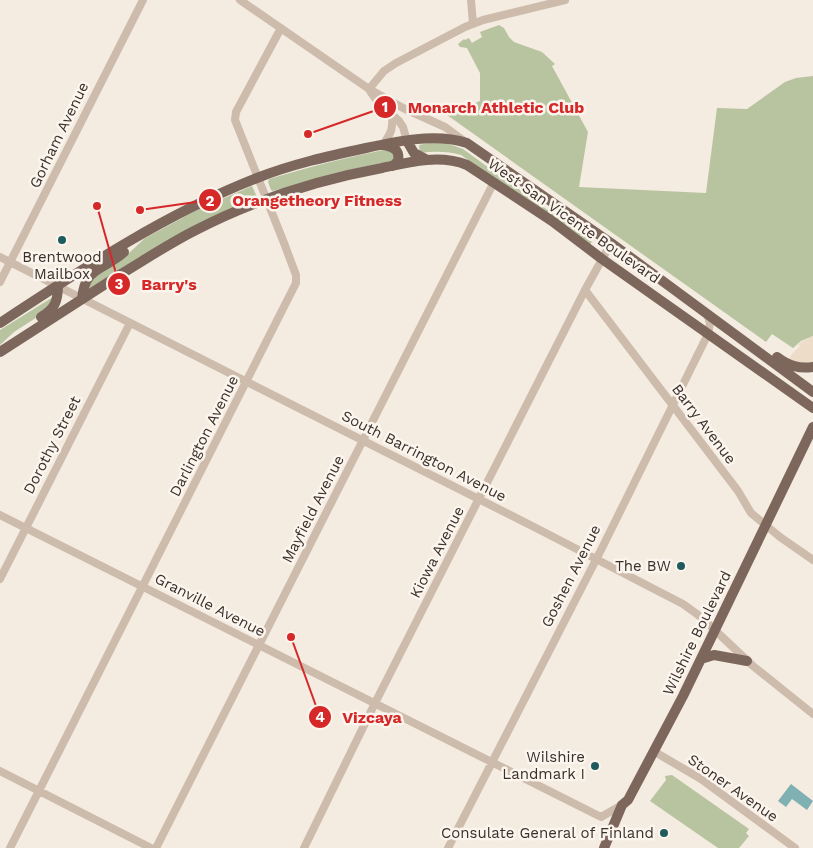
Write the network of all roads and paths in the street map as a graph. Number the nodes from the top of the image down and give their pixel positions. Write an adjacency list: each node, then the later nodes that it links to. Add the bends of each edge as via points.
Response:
1 (143, 0): 21 (street, Gorham Avenue, via 38,210)
2 (240, 0): 6 (street)
3 (471, 0): 5 (street)
4 (565, 0): 5 (street)
5 (473, 24): 7 (street, via 401,59 384,71)
6 (281, 28): 7 (street); 14 (street, Darlington Avenue, via 236,112 235,120)
7 (369, 89): 8 (street); 10 (street, via 445,127)
8 (392, 116): 9 (street, via 403,127); 11 (street, via 392,132)
9 (408, 141): 10 (main road, West San Vicente Boulevard, via 446,138); 11 (main road, West San Vicente Boulevard); 12 (main road, via 414,153)
10 (467, 143): 18 (main road, West San Vicente Boulevard)
11 (383, 145): 13 (main road, via 395,148 399,155); 14 (main road, West San Vicente Boulevard, via 333,155)
12 (429, 160): 13 (main road, West San Vicente Boulevard); 15 (main road, West San Vicente Boulevard, via 456,160)
13 (393, 166): 16 (main road, West San Vicente Boulevard, via 333,178)
14 (257, 178): 16 (street, Darlington Avenue); 17 (main road, West San Vicente Boulevard, via 190,208)
15 (494, 182): 20 (main road, West San Vicente Boulevard); 38 (street, Mayfield Avenue)
16 (267, 199): 25 (main road, West San Vicente Boulevard, via 195,230); 33 (street, Darlington Avenue, via 296,275 296,283)
17 (140, 236): 23 (main road, West San Vicente Boulevard); 25 (main road, via 122,254 90,275 84,283)
18 (611, 243): 20 (street, Kiowa Avenue); 26 (main road, West San Vicente Boulevard)
19 (0, 257): 21 (street, South Barrington Avenue)
20 (602, 259): 24 (street, Kiowa Avenue); 30 (main road, West San Vicente Boulevard)
21 (9, 261): 22 (street, Gorham Avenue); 23 (street, South Barrington Avenue)
22 (0, 282)
23 (58, 286): 25 (street, South Barrington Avenue); 27 (main road, West San Vicente Boulevard); 31 (main road, via 58,298 53,309 18,332)
24 (585, 290): 35 (street, Barry Avenue); 39 (street, Kiowa Avenue)
25 (82, 299): 28 (street, South Barrington Avenue); 31 (main road, West San Vicente Boulevard)
26 (706, 314): 29 (main road, West San Vicente Boulevard); 30 (street, via 710,323)
27 (0, 323)
28 (130, 324): 33 (street, South Barrington Avenue); 42 (street, Dorothy Street)
29 (730, 331): 32 (main road, via 749,338 786,364); 34 (main road, West San Vicente Boulevard)
30 (708, 334): 35 (street, Goshen Avenue); 36 (main road, West San Vicente Boulevard)
31 (0, 350)
32 (813, 367)
33 (247, 382): 38 (street, South Barrington Avenue); 46 (street, Darlington Avenue)
34 (813, 392)
35 (673, 405): 41 (street, Barry Avenue, via 751,513); 43 (street, Goshen Avenue)
36 (813, 408)
37 (813, 427): 41 (main road, Wilshire Boulevard)
38 (363, 441): 39 (street, South Barrington Avenue); 48 (street, Mayfield Avenue)
39 (479, 500): 43 (street, South Barrington Avenue); 51 (street, Kiowa Avenue)
40 (0, 515): 42 (street, Granville Avenue)
41 (765, 525): 44 (street, Barry Avenue); 47 (main road, Wilshire Boulevard)
42 (25, 528): 45 (street, Dorothy Street); 46 (street, Granville Avenue)
43 (596, 559): 47 (street, South Barrington Avenue, via 683,604); 54 (street, Goshen Avenue)
44 (813, 560)
45 (0, 579)
46 (142, 587): 48 (street, Granville Avenue); 56 (street, Darlington Avenue)
47 (715, 630): 49 (main road, Wilshire Boulevard); 50 (street, South Barrington Avenue)
48 (258, 645): 51 (street, Granville Avenue); 60 (street, Mayfield Avenue)
49 (701, 659): 50 (main road, via 714,654); 53 (main road, Wilshire Boulevard)
50 (748, 661): 52 (street, South Barrington Avenue)
51 (375, 703): 54 (street, Granville Avenue); 61 (street, Kiowa Avenue)
52 (813, 714)
53 (654, 752): 57 (main road, Wilshire Boulevard, via 628,800); 64 (street, Stoner Avenue, via 701,779)
54 (491, 763): 57 (street, Granville Avenue, via 601,817); 62 (street, Goshen Avenue)
55 (0, 771): 56 (street)
56 (39, 790): 58 (street, Darlington Avenue); 59 (street)
57 (622, 805): 63 (main road, Wilshire Boulevard)
58 (10, 848)
59 (151, 848)
60 (156, 848)
61 (304, 848)
62 (448, 848)
63 (604, 848)
64 (795, 848)

